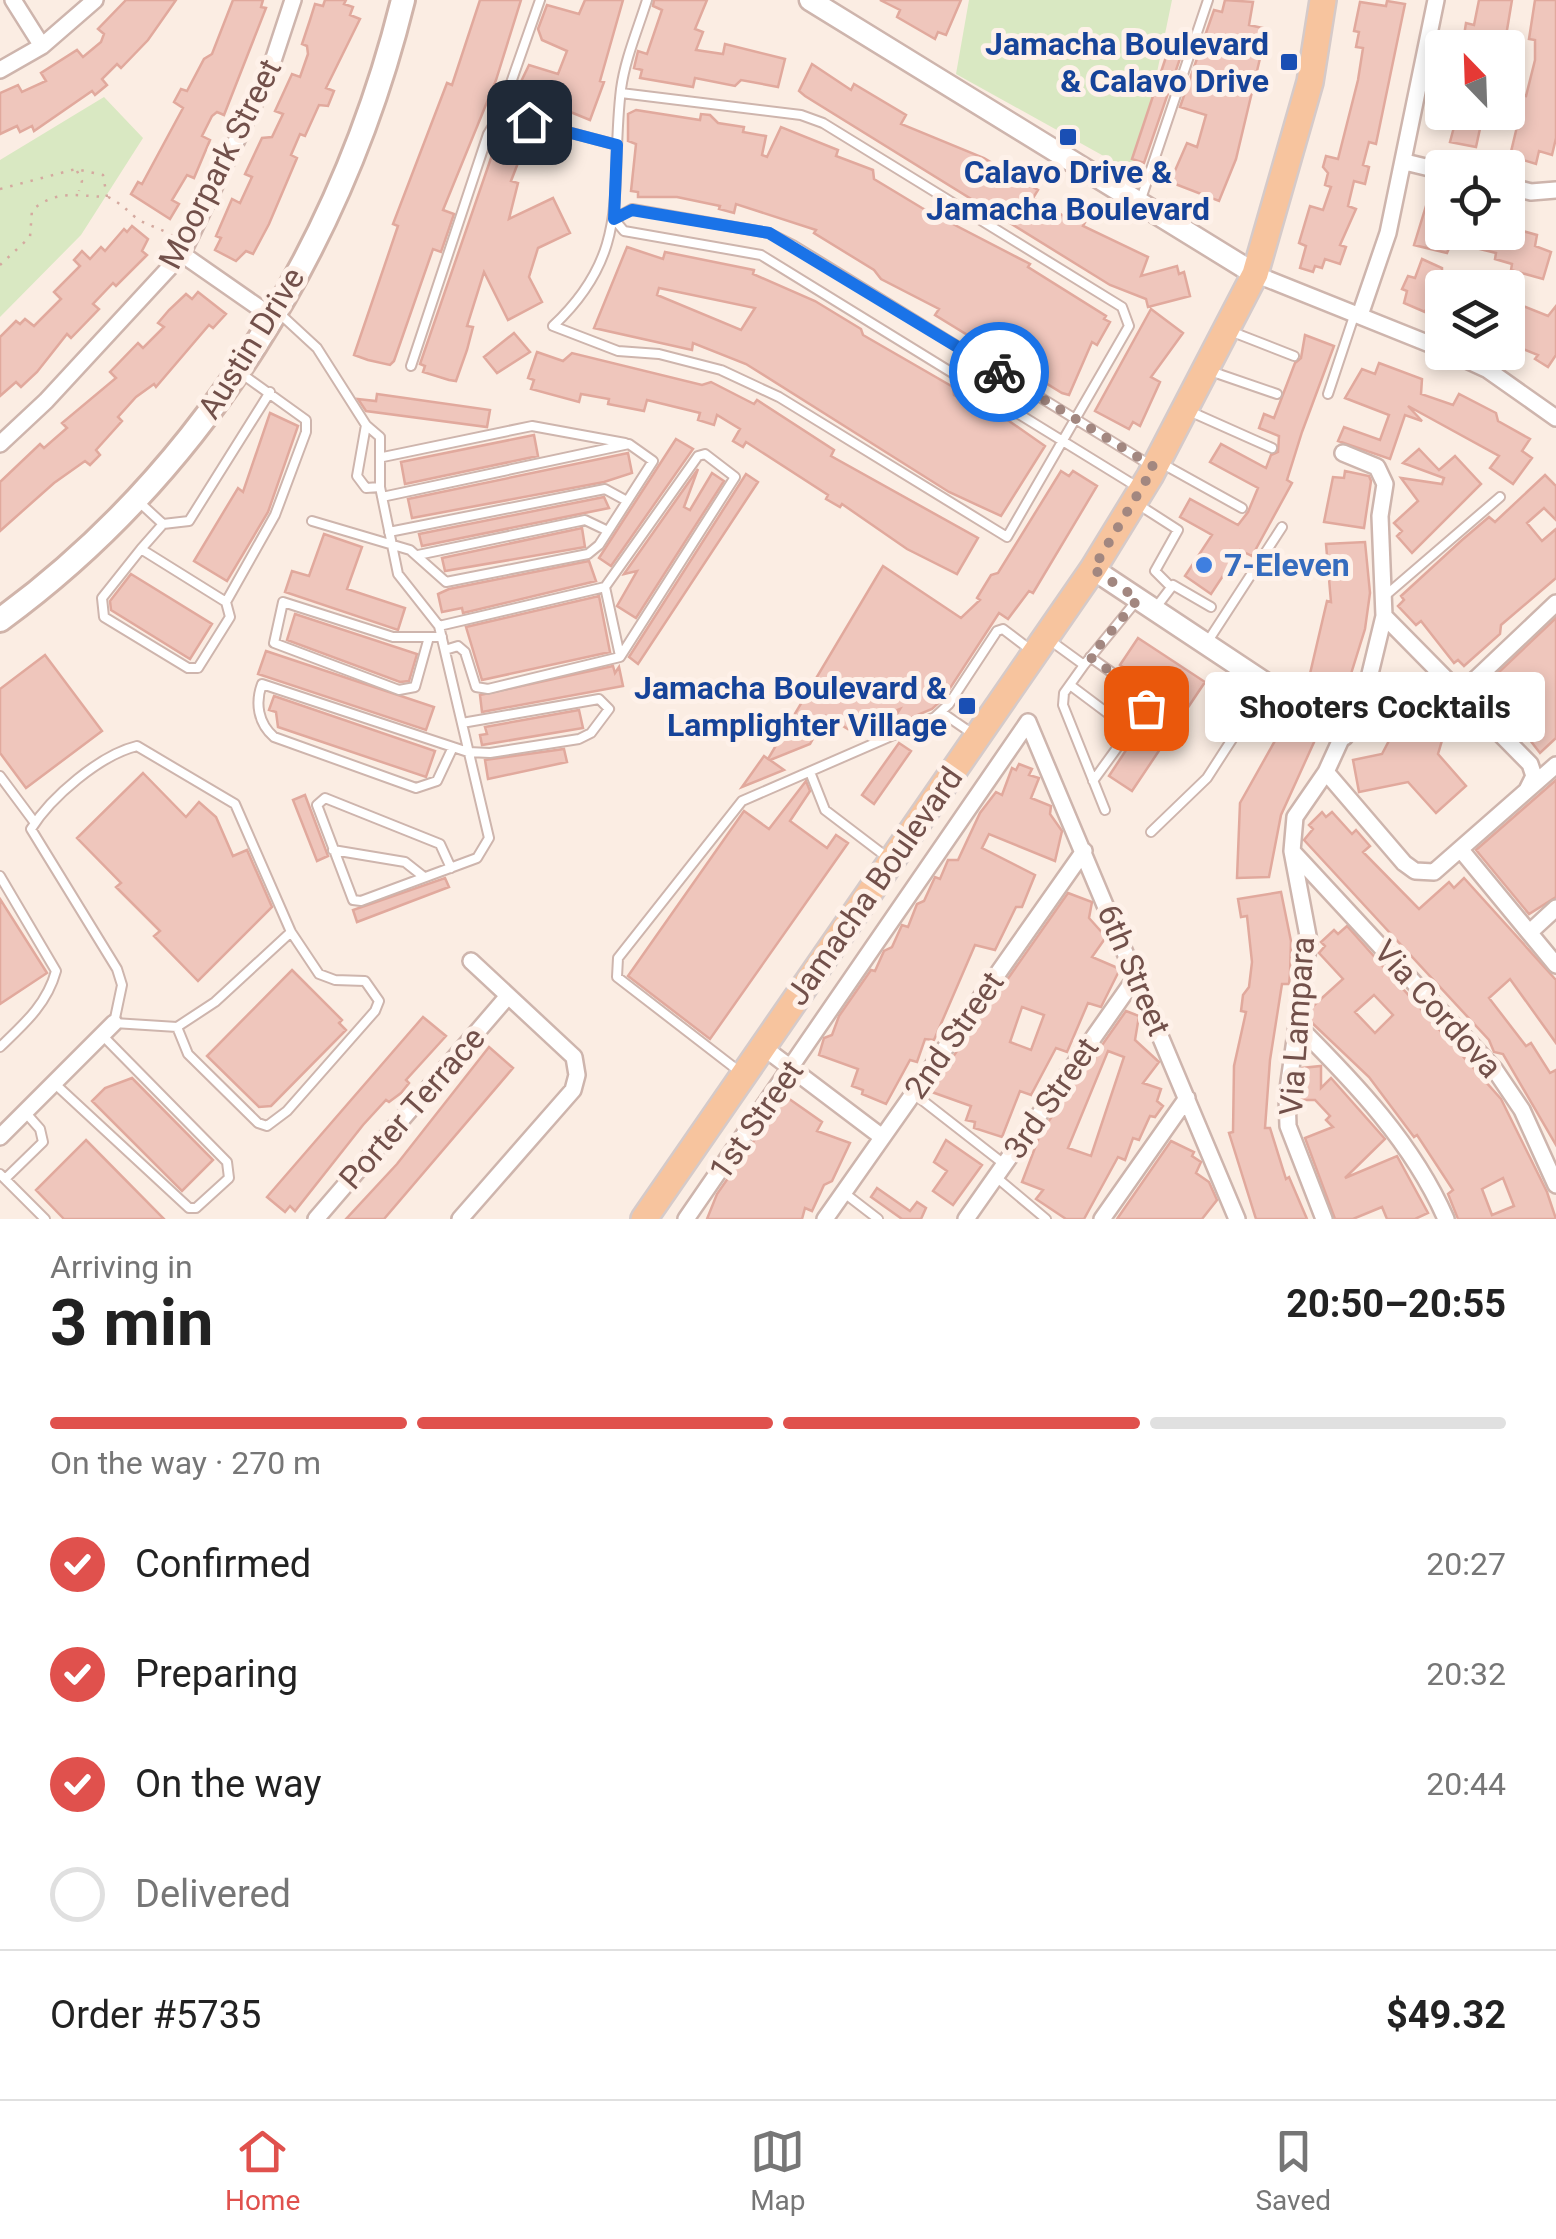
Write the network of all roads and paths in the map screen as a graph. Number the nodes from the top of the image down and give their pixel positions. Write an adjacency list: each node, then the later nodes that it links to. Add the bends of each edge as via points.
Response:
1 (12, 0): 11 (street)
2 (95, 0): 11 (street)
3 (293, 0): 26 (street, Moorpark Street, via 269,74)
4 (403, 0): 29 (main road, Austin Drive, via 364,132 321,231)
5 (540, 0): 14 (lane)
6 (647, 0): 13 (lane)
7 (810, 0): 24 (street)
8 (1208, 0): 24 (lane)
9 (1324, 0): 28 (main road, Jamacha Boulevard, via 1306,95)
10 (1436, 0): 16 (street)
11 (42, 46): 12 (street)
12 (0, 70)
13 (621, 93): 15 (lane); 43 (lane, via 824,123 1122,307 1130,326)
14 (500, 114): 15 (lane); 34 (lane)
15 (617, 145): 25 (lane)
16 (1404, 162): 17 (street); 30 (street, via 1388,233)
17 (1425, 167)
18 (76, 169): 19 (path); 22 (path); 23 (path, via 104,175)
19 (0, 188)
20 (1525, 190): 21 (street)
21 (1556, 190)
22 (78, 192): 23 (path); 27 (path, via 48,198 32,210 30,237)
23 (107, 197): 26 (path, via 138,220 158,224)
24 (1139, 203): 28 (street)
25 (614, 219): 43 (lane, via 632,210 769,233); 45 (lane, via 624,231 761,255); 45 (lane, via 601,267 583,298 553,326 618,351 659,354 736,377 779,397 1006,538)
26 (183, 251): 29 (street); 46 (street, Moorpark Street)
27 (0, 266)
28 (1255, 274): 30 (street); 31 (main road, Jamacha Boulevard)
29 (273, 312): 37 (main road, Austin Drive); 44 (lane, via 317,348)
30 (1358, 314): 32 (street); 40 (lane)
31 (1226, 330): 33 (lane); 35 (main road, Jamacha Boulevard)
32 (1425, 342)
33 (1294, 356)
34 (411, 366)
35 (1206, 369): 39 (lane); 41 (main road, Jamacha Boulevard)
36 (1488, 370): 42 (street)
37 (238, 371): 38 (lane); 54 (main road, Austin Drive)
38 (270, 392): 58 (lane, via 189,521); 69 (lane, via 306,420 306,432 275,515)
39 (1277, 394)
40 (1328, 394)
41 (1185, 409): 48 (lane); 51 (main road, Jamacha Boulevard)
42 (1556, 418)
43 (1075, 420): 45 (lane); 51 (lane)
44 (366, 425): 50 (lane, via 380,437); 52 (lane, via 357,476)
45 (1064, 439): 51 (lane)
46 (0, 444)
47 (629, 444): 50 (lane, via 532,426); 52 (lane); 55 (lane, via 653,460)
48 (1272, 448)
49 (1343, 453): 68 (street, Via Lampara, via 1377,467 1385,484 1380,516)
50 (383, 457): 52 (lane)
51 (1147, 480): 56 (lane); 65 (main road, Jamacha Boulevard); 66 (lane, via 1178,530 1155,571)
52 (381, 492): 61 (lane)
53 (1500, 497): 68 (lane)
54 (138, 500): 58 (lane); 74 (main road, Austin Drive, via 64,573)
55 (627, 500): 60 (lane); 61 (lane, via 606,489)
56 (1242, 508)
57 (312, 521): 62 (lane)
58 (163, 524): 63 (lane)
59 (1282, 527): 78 (lane)
60 (608, 531): 64 (lane, via 584,520); 64 (lane, via 588,554 446,582)
61 (390, 532): 62 (lane)
62 (393, 548): 64 (lane); 75 (lane, via 398,574)
63 (141, 549): 69 (lane); 69 (lane, via 102,598 104,616 198,668 230,617)
64 (418, 555)
65 (1093, 569): 71 (street); 79 (main road, Jamacha Boulevard)
66 (1170, 586): 71 (lane); 72 (lane)
67 (605, 587): 75 (lane); 81 (lane); 81 (lane, via 688,465 706,454 730,470 735,482)
68 (1386, 596): 73 (street, Via Lampara)
69 (226, 602)
70 (1556, 602): 85 (street)
71 (1146, 605): 78 (street); 82 (lane)
72 (1212, 607)
73 (1384, 616): 85 (street); 90 (street, Via Lampara, via 1369,678)
74 (0, 620)
75 (439, 626): 77 (lane)
76 (429, 637): 76 (lane, via 415,687 400,690 274,643 284,602 392,637); 77 (lane)
77 (442, 637): 80 (lane)
78 (1206, 644): 83 (street)
79 (1040, 645): 82 (lane); 86 (lane, via 997,631); 91 (main road, Jamacha Boulevard)
80 (445, 650): 81 (lane, via 458,646 465,652 476,687 488,689); 88 (lane)
81 (620, 658)
82 (1087, 661): 84 (lane); 89 (lane, via 1142,694 1146,708)
83 (1267, 685): 90 (street); 102 (lane, via 1207,778)
84 (1070, 686): 89 (lane); 98 (lane, via 1063,706)
85 (1461, 693): 99 (street, via 1530,764 1534,776)
86 (941, 712): 91 (lane); 95 (lane)
87 (1028, 722): 106 (street, 6th Street); 123 (street, 1st Street)
88 (462, 723): 93 (lane); 93 (lane, via 599,699 609,709 579,739)
89 (1130, 730): 98 (lane)
90 (1343, 735): 96 (street, Via Lampara)
91 (977, 737): 107 (main road, Jamacha Boulevard)
92 (453, 747): 92 (lane, via 437,781 416,788 274,737 257,698 262,684); 93 (lane)
93 (468, 752): 108 (lane, via 488,838 484,852)
94 (1556, 765): 99 (street)
95 (810, 772): 107 (lane, via 825,810); 124 (lane, via 729,812 614,970)
96 (1326, 772): 104 (street, via 1414,871 1434,872); 105 (street, Via Lampara, via 1296,817)
97 (0, 776): 101 (lane)
98 (1093, 782): 100 (lane)
99 (1527, 790): 104 (street)
100 (1105, 810)
101 (35, 823): 112 (lane, via 110,756 137,746 234,804); 120 (lane, via 34,839 122,985)
102 (1151, 832)
103 (334, 850): 108 (lane, via 317,805 325,798 440,844); 110 (lane, via 405,862); 110 (lane, via 353,900)
104 (1461, 850): 113 (street)
105 (1292, 851): 118 (street, Via Lampara, via 1310,941); 133 (street, Via Cordova, via 1495,1070 1522,1110)
106 (1084, 852): 116 (street, 6th Street); 126 (street, 2nd Street)
107 (892, 860): 122 (main road, Jamacha Boulevard)
108 (452, 868): 110 (lane)
109 (0, 876): 121 (lane, via 56,972 33,1015)
110 (424, 878)
111 (1556, 908): 113 (street)
112 (291, 932): 119 (lane, via 215,1002); 119 (lane, via 319,974 365,980 379,1001 287,1111 267,1126 258,1124 188,1054)
113 (1530, 932): 115 (street)
114 (472, 960): 117 (street)
115 (1556, 965)
116 (1136, 977): 127 (street, 6th Street); 131 (street, 3rd Street)
117 (508, 996): 136 (street, Porter Terrace); 137 (street, via 574,1057 577,1075 573,1090)
118 (1298, 1025): 146 (street, Via Lampara, via 1288,1126); 147 (street, via 1394,1130)
119 (177, 1027): 120 (lane)
120 (108, 1029): 125 (street); 125 (lane, via 226,1162 228,1178 188,1208)
121 (1, 1043)
122 (762, 1047): 123 (street); 124 (main road, Jamacha Boulevard)
123 (792, 1071): 130 (street); 139 (street, 1st Street)
124 (744, 1074): 138 (main road, Jamacha Boulevard)
125 (54, 1082): 128 (street)
126 (913, 1093): 130 (street, 2nd Street); 131 (lane)
127 (1188, 1098): 144 (street); 145 (street, 6th Street)
128 (24, 1112): 129 (street); 132 (lane, via 43,1142)
129 (4, 1126)
130 (882, 1137): 134 (street, 2nd Street)
131 (1000, 1170): 142 (street, 3rd Street); 143 (lane)
132 (2, 1176): 135 (lane)
133 (1556, 1185)
134 (843, 1192): 140 (street, 2nd Street); 141 (lane)
135 (46, 1219)
136 (316, 1219)
137 (460, 1219)
138 (644, 1219)
139 (686, 1219)
140 (825, 1219)
141 (878, 1219)
142 (966, 1219)
143 (1046, 1219)
144 (1102, 1219)
145 (1237, 1219)
146 (1324, 1219)
147 (1446, 1219)

